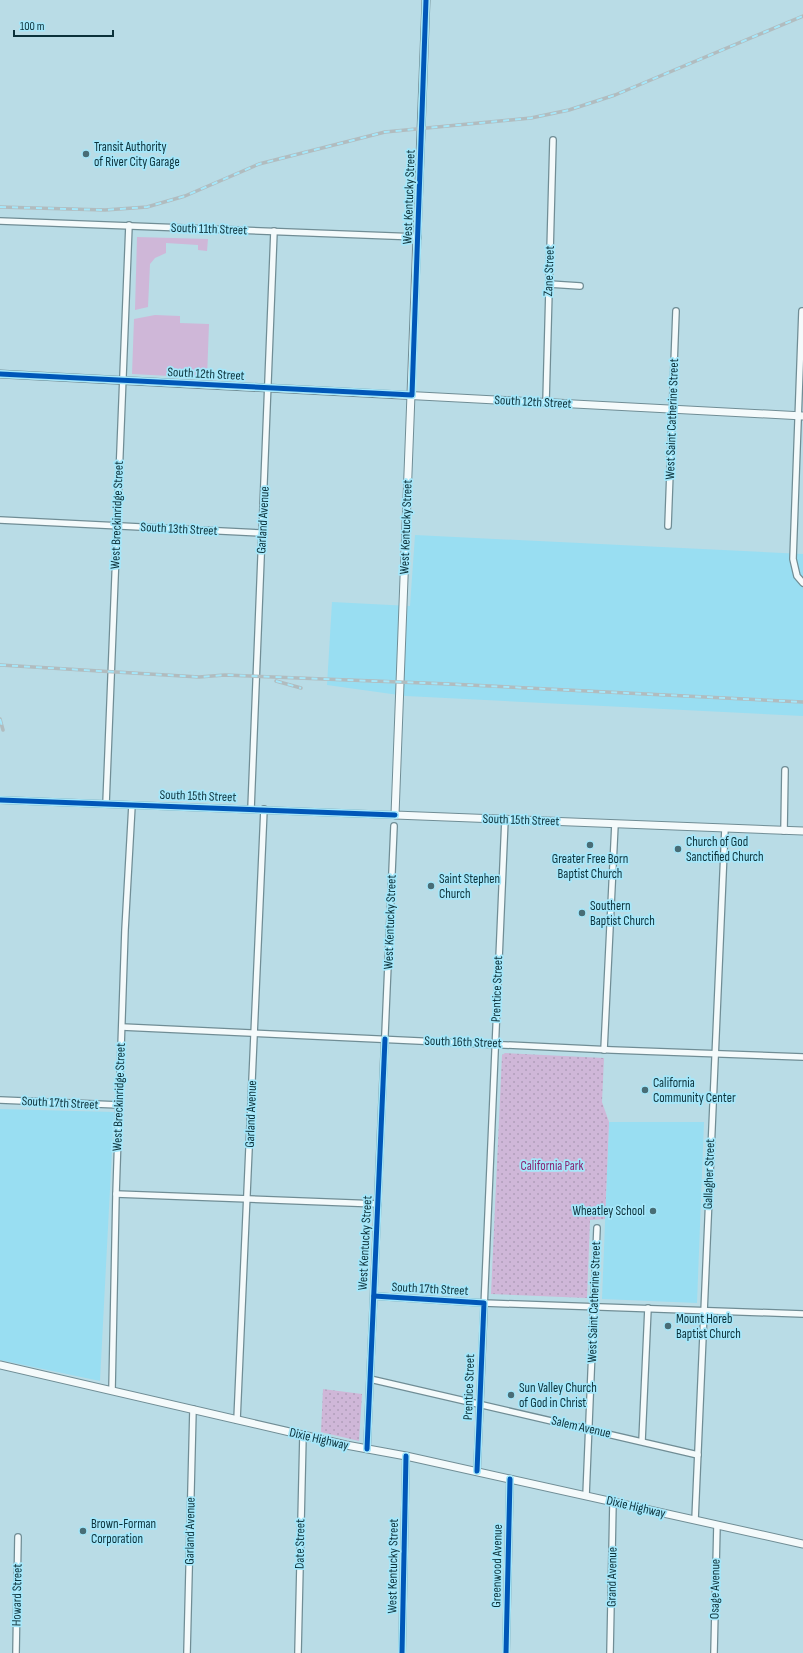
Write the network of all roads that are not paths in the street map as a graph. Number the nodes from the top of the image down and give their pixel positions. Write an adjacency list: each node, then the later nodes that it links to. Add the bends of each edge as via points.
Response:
1 (426, 0): 6 (street, West Kentucky Street)
2 (553, 140): 7 (street, Zane Street)
3 (0, 221): 4 (street, South 11th Street)
4 (129, 225): 5 (street, South 11th Street); 12 (street, West Breckinridge Street)
5 (274, 231): 6 (street, South 11th Street); 13 (street, Garland Avenue)
6 (418, 237): 14 (street, West Kentucky Street)
7 (549, 284): 8 (street); 15 (street, Zane Street)
8 (580, 286)
9 (676, 311): 16 (street, West Saint Catherine Street)
10 (802, 311): 17 (street)
11 (0, 374): 12 (street, South 12th Street)
12 (123, 381): 13 (street, South 12th Street); 19 (street, West Breckinridge Street)
13 (268, 389): 14 (street, South 12th Street); 21 (street, Garland Avenue)
14 (412, 395): 15 (street, South 12th Street); 29 (street, West Kentucky Street)
15 (546, 402): 16 (street, South 12th Street)
16 (672, 409): 17 (street, South 12th Street); 20 (street, West Saint Catherine Street)
17 (801, 416): 22 (street, via 793,547 794,568)
18 (0, 520): 19 (street, South 13th Street)
19 (117, 526): 21 (street, South 13th Street); 25 (street, West Breckinridge Street)
20 (668, 526)
21 (261, 533): 27 (street, Garland Avenue)
22 (803, 583)
23 (785, 770): 34 (street)
24 (0, 800): 25 (street, South 15th Street)
25 (106, 804): 26 (street, South 15th Street)
26 (132, 805): 27 (street, South 15th Street); 36 (street, West Breckinridge Street)
27 (251, 809): 28 (street, South 15th Street)
28 (264, 809): 29 (street, South 15th Street); 37 (street, Garland Avenue)
29 (395, 815): 30 (street, South 15th Street)
30 (505, 819): 31 (street, South 15th Street); 39 (street, Prentice Street)
31 (615, 824): 33 (street, South 15th Street); 40 (street)
32 (394, 826): 38 (street, West Kentucky Street)
33 (725, 828): 34 (street, South 15th Street); 41 (street, Gallagher Street)
34 (784, 831): 35 (street, South 15th Street)
35 (803, 831)
36 (122, 1027): 37 (street, South 16th Street); 44 (street, West Breckinridge Street)
37 (254, 1034): 38 (street, South 16th Street); 46 (street, Garland Avenue)
38 (385, 1039): 39 (street, South 16th Street); 47 (street, West Kentucky Street)
39 (495, 1043): 40 (street, South 16th Street); 50 (street, Prentice Street)
40 (604, 1050): 41 (street, South 16th Street)
41 (714, 1054): 42 (street, South 16th Street); 53 (street, Gallagher Street)
42 (803, 1056)
43 (0, 1100): 44 (street, South 17th Street)
44 (119, 1105): 45 (street, West Breckinridge Street)
45 (116, 1194): 46 (street); 57 (street, West Breckinridge Street)
46 (247, 1199): 47 (street); 60 (street, Garland Avenue)
47 (378, 1204): 49 (street, West Kentucky Street)
48 (597, 1228): 51 (street, West Saint Catherine Street)
49 (374, 1296): 50 (street, South 17th Street); 56 (street, West Kentucky Street)
50 (484, 1303): 51 (street, South 17th Street); 58 (street, Prentice Street)
51 (594, 1306): 52 (street, South 17th Street); 61 (street, West Saint Catherine Street)
52 (648, 1308): 53 (street, South 17th Street); 63 (street)
53 (704, 1310): 54 (street, South 17th Street); 65 (street, Gallagher Street)
54 (803, 1314)
55 (0, 1365): 57 (street, Dixie Highway)
56 (370, 1379): 58 (street, Salem Avenue); 64 (street, West Kentucky Street)
57 (112, 1390): 59 (street, Dixie Highway)
58 (480, 1404): 61 (street, Salem Avenue); 67 (street, Prentice Street)
59 (193, 1409): 60 (street, Dixie Highway); 76 (street, Garland Avenue)
60 (237, 1420): 62 (street, Dixie Highway)
61 (589, 1429): 63 (street, Salem Avenue); 69 (street, West Saint Catherine Street)
62 (303, 1435): 64 (street, Dixie Highway); 77 (street, Date Street)
63 (642, 1441): 65 (street, Salem Avenue)
64 (367, 1449): 66 (street, Dixie Highway)
65 (698, 1455): 71 (street, Gallagher Street)
66 (406, 1456): 67 (street, Dixie Highway); 78 (street, West Kentucky Street)
67 (477, 1471): 68 (street, Dixie Highway)
68 (510, 1479): 69 (street, Dixie Highway); 79 (street, Greenwood Avenue)
69 (586, 1496): 70 (street, Dixie Highway)
70 (613, 1502): 71 (street, Dixie Highway); 80 (street, Grand Avenue)
71 (695, 1520): 72 (street, Dixie Highway)
72 (717, 1525): 74 (street, Dixie Highway); 81 (street, Osage Avenue)
73 (18, 1537): 75 (street, Howard Street)
74 (803, 1544)
75 (16, 1653)
76 (187, 1653)
77 (298, 1653)
78 (402, 1653)
79 (506, 1653)
80 (610, 1653)
81 (714, 1653)

